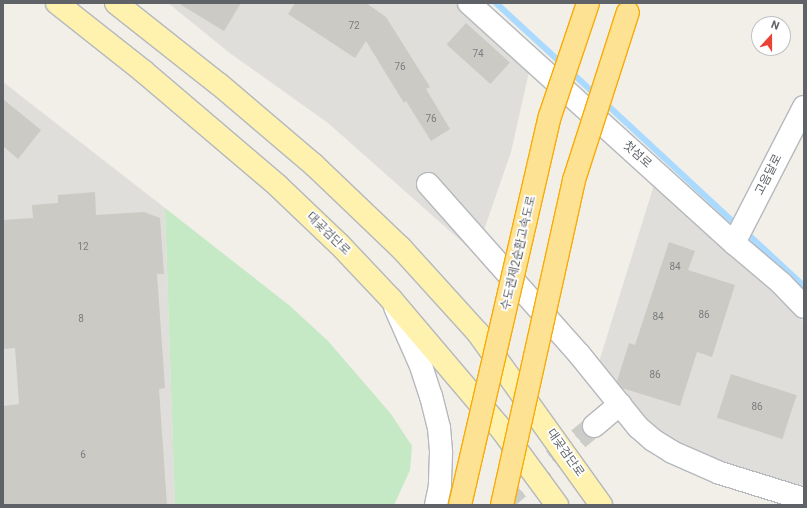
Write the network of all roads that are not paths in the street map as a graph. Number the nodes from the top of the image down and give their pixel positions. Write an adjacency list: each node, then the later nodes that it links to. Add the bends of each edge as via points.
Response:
1 (57, 3): 9 (main road, 대곶검단로, via 143,71 278,186 339,244)
2 (116, 3): 18 (main road, 대곶검단로, via 220,85 296,150 401,248 478,333)
3 (469, 3): 8 (street, 첫섬로)
4 (588, 3): 16 (highway, 수도권제2순환고속도로, bridge, via 550,116)
5 (628, 12): 14 (highway, bridge, via 574,180)
6 (804, 107): 8 (street, 고음달로)
7 (428, 184): 11 (street)
8 (734, 243): 10 (street, 첫섬로, via 781,283)
9 (391, 299): 15 (street, via 421,366 432,396 439,428 440,486); 17 (main road, 대곶검단로, via 502,430)
10 (804, 307)
11 (620, 404): 12 (street); 13 (street, via 638,427 672,452 720,473)
12 (594, 426)
13 (804, 499)
14 (501, 504)
15 (436, 505)
16 (460, 505)
17 (557, 505)
18 (601, 505)

